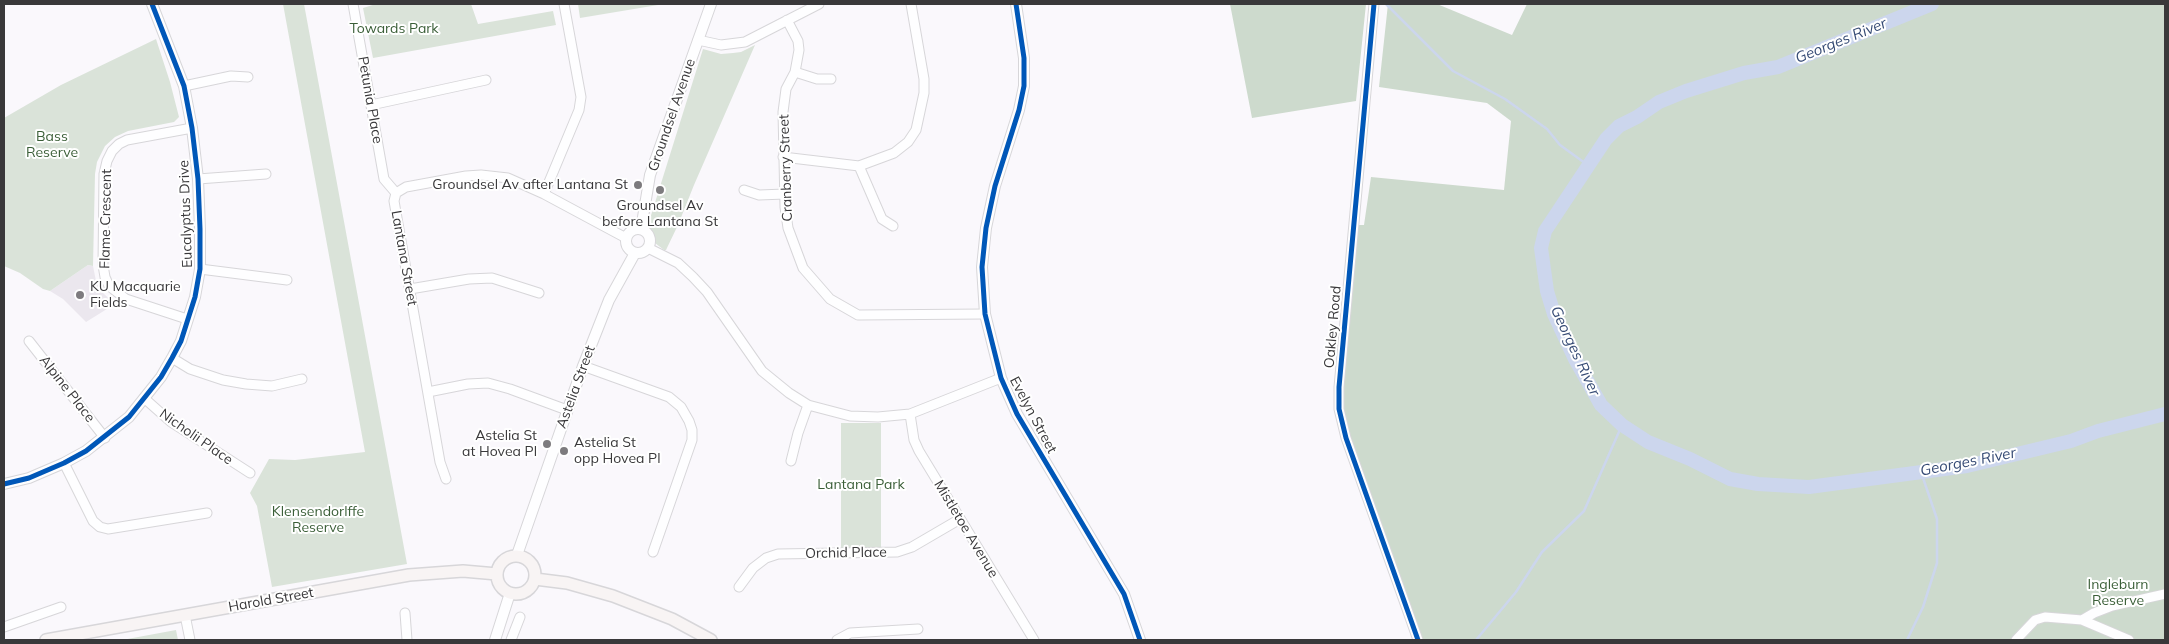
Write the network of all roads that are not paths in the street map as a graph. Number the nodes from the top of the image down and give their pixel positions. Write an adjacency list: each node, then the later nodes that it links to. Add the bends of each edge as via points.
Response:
1 (152, 4): 15 (street, Eucalyptus Drive)
2 (353, 4): 16 (street, Petunia Place)
3 (564, 4): 24 (street, via 581,97 579,110)
4 (711, 4): 10 (street, Groundsel Avenue)
5 (819, 4): 9 (street)
6 (911, 4): 19 (street, via 924,79 916,130 908,142 894,152)
7 (1016, 4): 35 (street, Evelyn Street, via 1024,58 1024,86 986,228 982,267)
8 (1374, 4): 78 (street, Oakley Road, via 1339,409 1346,438)
9 (787, 20): 10 (street, via 737,44 720,45); 11 (street, Cranberry Street, via 798,41)
10 (698, 40): 27 (street, Groundsel Avenue, via 650,175)
11 (795, 72): 13 (street, via 817,79); 18 (street, Cranberry Street, via 786,90)
12 (248, 78): 15 (street, via 231,76)
13 (831, 79)
14 (486, 80): 16 (street)
15 (184, 86): 17 (street, Eucalyptus Drive)
16 (371, 105): 23 (street, Petunia Place, via 384,179)
17 (192, 128): 21 (street, Eucalyptus Drive); 36 (street, Flame Crescent, via 119,144 112,151 104,174 104,266 109,286 126,300)
18 (783, 157): 19 (street); 25 (street, Cranberry Street)
19 (859, 166): 26 (street, via 882,219)
20 (266, 174): 21 (street)
21 (198, 179): 31 (street, Eucalyptus Drive)
22 (744, 190): 25 (street, via 759,195)
23 (396, 193): 24 (street, Lantana Street, via 406,188 482,175 508,178); 33 (street, Lantana Street, via 394,201)
24 (544, 194): 28 (street, Lantana Street)
25 (785, 194): 35 (street, Cranberry Street, via 788,228 803,268 838,305 858,315)
26 (893, 226)
27 (641, 229): 28 (street, via 632,230); 29 (street, via 650,237)
28 (626, 238): 30 (street, via 628,247)
29 (648, 248): 30 (street); 44 (street, via 678,263 693,277 762,371)
30 (636, 253): 39 (street, Astelia Street, via 609,300)
31 (200, 269): 32 (street); 36 (street, Eucalyptus Drive)
32 (287, 280)
33 (410, 289): 34 (street, via 492,278); 42 (street, Lantana Street)
34 (539, 293)
35 (985, 314): 40 (street, Evelyn Street)
36 (187, 319): 38 (street, Eucalyptus Drive)
37 (29, 341): 47 (street, Alpine Place)
38 (172, 358): 41 (street, via 190,370 223,380 272,386); 43 (street, Eucalyptus Drive)
39 (583, 366): 45 (street, Astelia Street); 55 (street, via 668,397 681,407 689,421 692,440)
40 (1001, 378): 46 (street); 77 (street, Evelyn Street, via 1023,425 1124,594)
41 (302, 379)
42 (428, 392): 45 (street, via 488,383); 51 (street, Lantana Street)
43 (144, 398): 47 (street, Eucalyptus Drive, via 129,417); 50 (street, Nicholii Place, via 171,422)
44 (808, 404): 46 (street, via 850,416); 48 (street)
45 (567, 410): 56 (street, Astelia Street)
46 (910, 414): 54 (street, Mistletoe Avenue, via 919,451)
47 (105, 438): 49 (street, Eucalyptus Drive)
48 (791, 461)
49 (64, 463): 52 (street, Eucalyptus Drive, via 29,478); 53 (street, via 93,521 100,527 108,529)
50 (250, 473)
51 (446, 479)
52 (4, 484)
53 (207, 513)
54 (960, 519): 59 (street, Orchid Place, via 912,547 897,552 778,554 753,568); 76 (street, Mistletoe Avenue)
55 (653, 552)
56 (517, 555): 57 (main road, via 503,560); 58 (main road, via 533,564)
57 (497, 574): 60 (main road, via 500,585); 64 (main road, Harold Street, via 463,571 409,575)
58 (536, 579): 60 (main road, via 527,591); 74 (main road, via 567,583 622,599 672,618)
59 (739, 588)
60 (510, 593): 72 (street)
61 (2165, 594): 66 (street, via 2103,609)
62 (61, 607): 67 (street)
63 (405, 612): 71 (street)
64 (185, 615): 69 (main road, Harold Street); 70 (street)
65 (520, 616): 73 (street)
66 (2082, 620): 79 (street, via 2040,617); 80 (street)
67 (4, 627)
68 (918, 629): 75 (street, via 850,633)
69 (46, 640)
70 (190, 640)
71 (407, 640)
72 (495, 640)
73 (512, 640)
74 (711, 640)
75 (837, 640)
76 (1034, 640)
77 (1140, 640)
78 (1418, 640)
79 (2016, 640)
80 (2129, 640)

